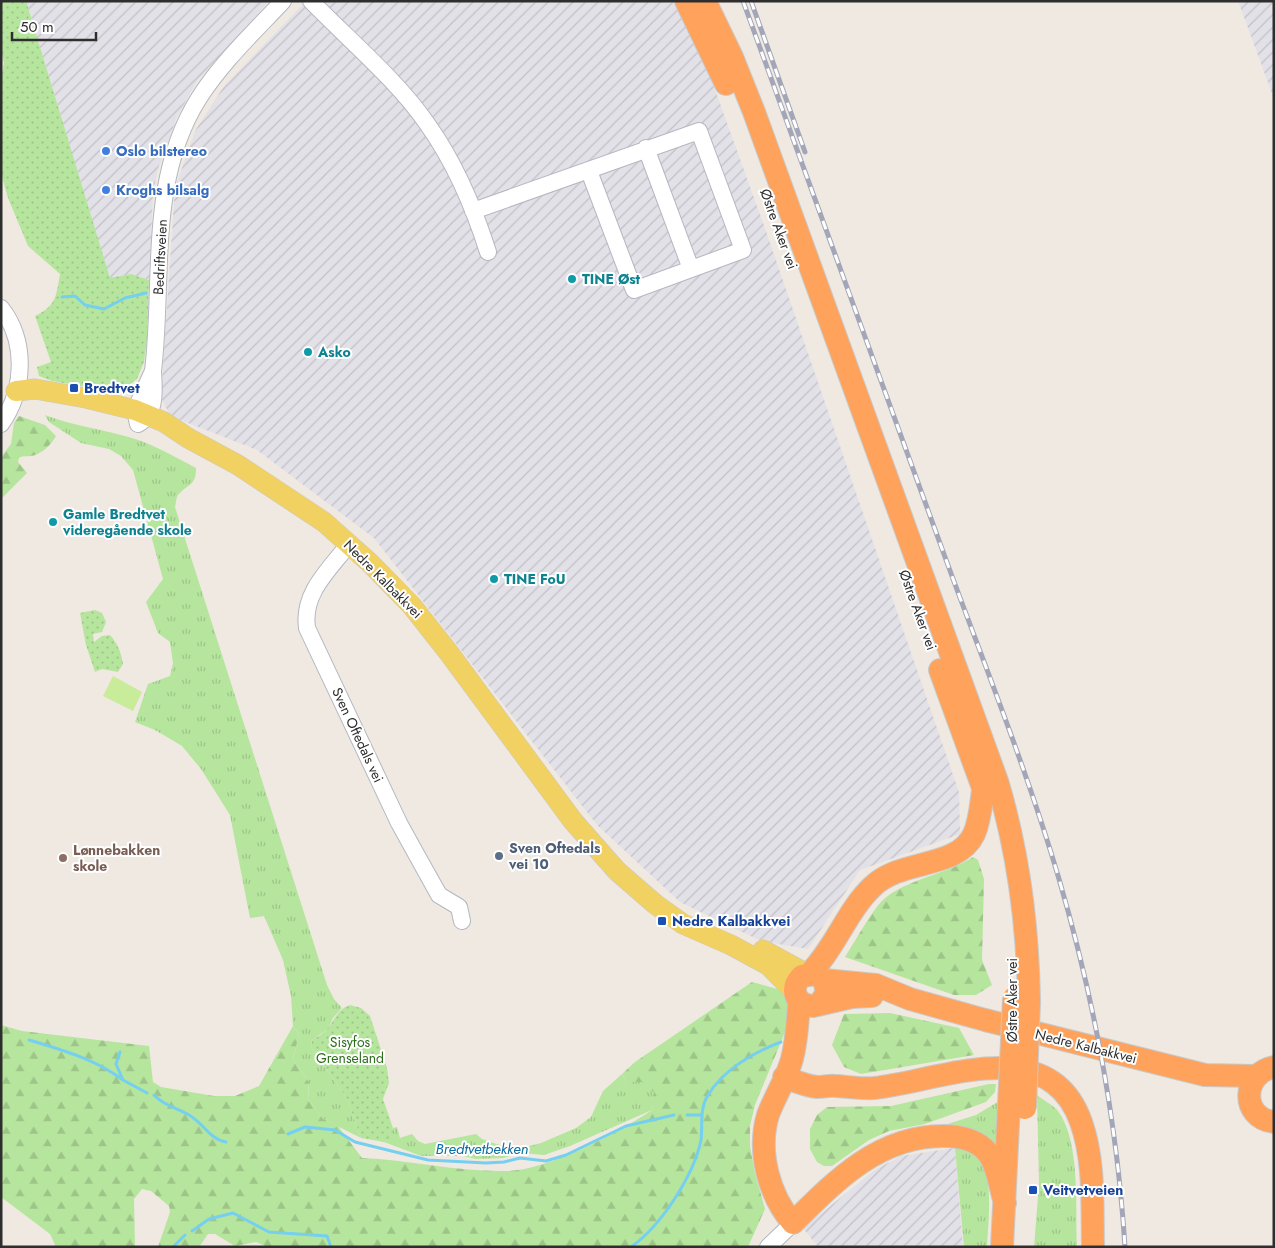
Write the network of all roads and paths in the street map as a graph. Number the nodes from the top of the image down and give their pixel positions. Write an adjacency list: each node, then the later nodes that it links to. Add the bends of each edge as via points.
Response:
1 (283, 1): 12 (street, Bedriftsveien, via 206,89 187,119 174,152 163,200 154,398)
2 (310, 1): 7 (street, via 428,125 456,170)
3 (686, 1): 15 (highway, Østre Aker vei, via 729,91)
4 (705, 1): 18 (highway, Østre Aker vei, via 754,112 997,781 1011,832 1024,906)
5 (646, 148): 6 (street); 9 (street); 9 (street, via 699,131 743,250)
6 (590, 171): 7 (street); 9 (street, via 634,290)
7 (473, 211): 8 (street)
8 (488, 252)
9 (691, 269)
10 (1, 308): 11 (street, via 13,326 19,346 20,366)
11 (9, 389): 12 (main road, Nedre Kalbakkvei, via 44,390); 13 (street, via 11,409)
12 (140, 416): 14 (main road, Nedre Kalbakkvei, via 172,426 238,465 283,493)
13 (1, 424)
14 (349, 544): 16 (street, Sven Oftedals vei, via 309,599 305,615 307,628 399,823 439,895 459,907); 17 (main road, Nedre Kalbakkvei, via 412,606 573,821 617,872 683,924 732,945 765,951)
15 (983, 790): 17 (highway, via 976,829 963,849 945,858 905,867 880,880 861,899); 18 (highway, Østre Aker vei, via 1007,891)
16 (462, 921)
17 (810, 990): 19 (highway); 21 (highway, Nedre Kalbakkvei, via 876,985 910,999 1086,1047)
18 (1022, 1000): 23 (highway, Østre Aker vei, bridge)
19 (789, 1067): 26 (highway, via 766,1122 764,1151 768,1169); 30 (highway, via 819,1087 875,1088 997,1067 1027,1071 1049,1082 1071,1103 1081,1123 1090,1169)
20 (1267, 1067): 21 (highway, Nedre Kalbakkvei); 22 (highway, via 1248,1090)
21 (1205, 1075): 22 (highway, Nedre Kalbakkvei)
22 (1250, 1104): 24 (highway, Nedre Kalbakkvei, via 1257,1116)
23 (1017, 1106): 25 (highway, Østre Aker vei); 29 (highway, Østre Aker vei)
24 (1274, 1122)
25 (1005, 1203): 26 (highway, via 989,1154 980,1144 956,1136 928,1136 887,1147 865,1159); 28 (highway, Østre Aker vei)
26 (799, 1217): 27 (street)
27 (768, 1247)
28 (1002, 1247)
29 (1018, 1247)
30 (1093, 1247)

